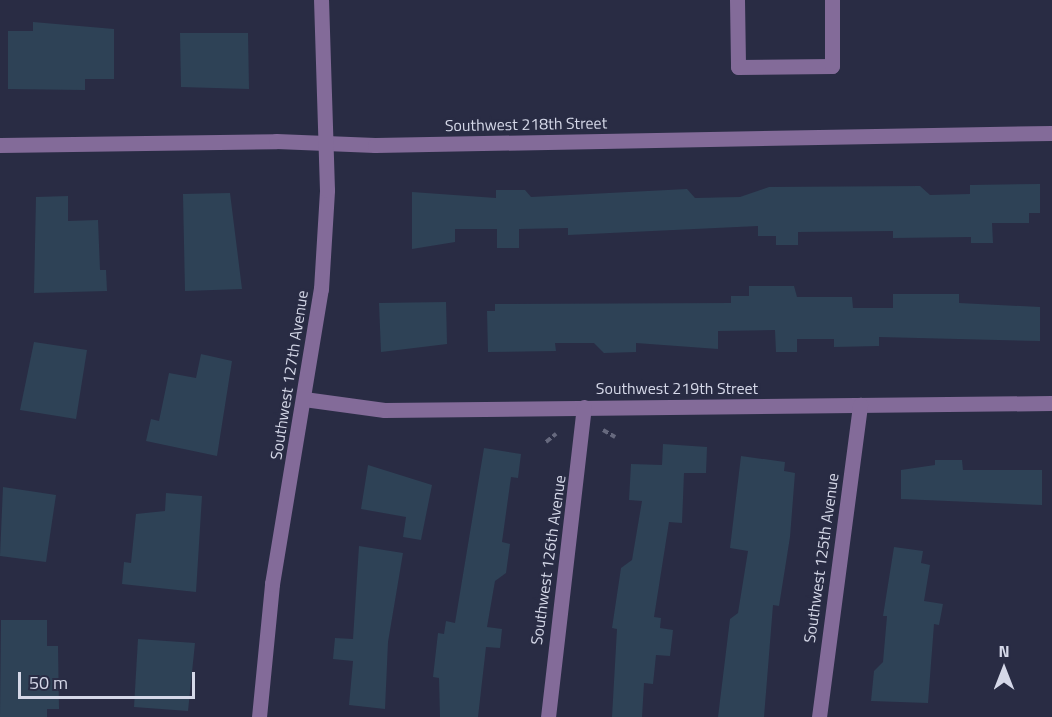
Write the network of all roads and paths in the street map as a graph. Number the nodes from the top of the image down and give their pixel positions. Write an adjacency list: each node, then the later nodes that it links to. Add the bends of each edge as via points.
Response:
1 (321, 0): 5 (street, Southwest 127th Avenue)
2 (737, 0): 3 (street, via 738,67 832,66)
3 (832, 0)
4 (1052, 132): 5 (street, Southwest 218th Street)
5 (322, 143): 6 (street, Southwest 218th Street); 7 (street, Southwest 127th Avenue, via 325,239)
6 (0, 145)
7 (304, 399): 10 (street, Southwest 219th Street, via 384,410); 15 (street, Southwest 127th Avenue, via 272,584)
8 (1052, 403): 9 (street, Southwest 219th Street)
9 (860, 405): 10 (street, Southwest 219th Street); 17 (street, Southwest 125th Avenue)
10 (584, 407): 16 (street, Southwest 126th Avenue)
11 (603, 430): 13 (path)
12 (556, 434): 14 (path)
13 (615, 437)
14 (546, 442)
15 (259, 717)
16 (548, 717)
17 (819, 717)

